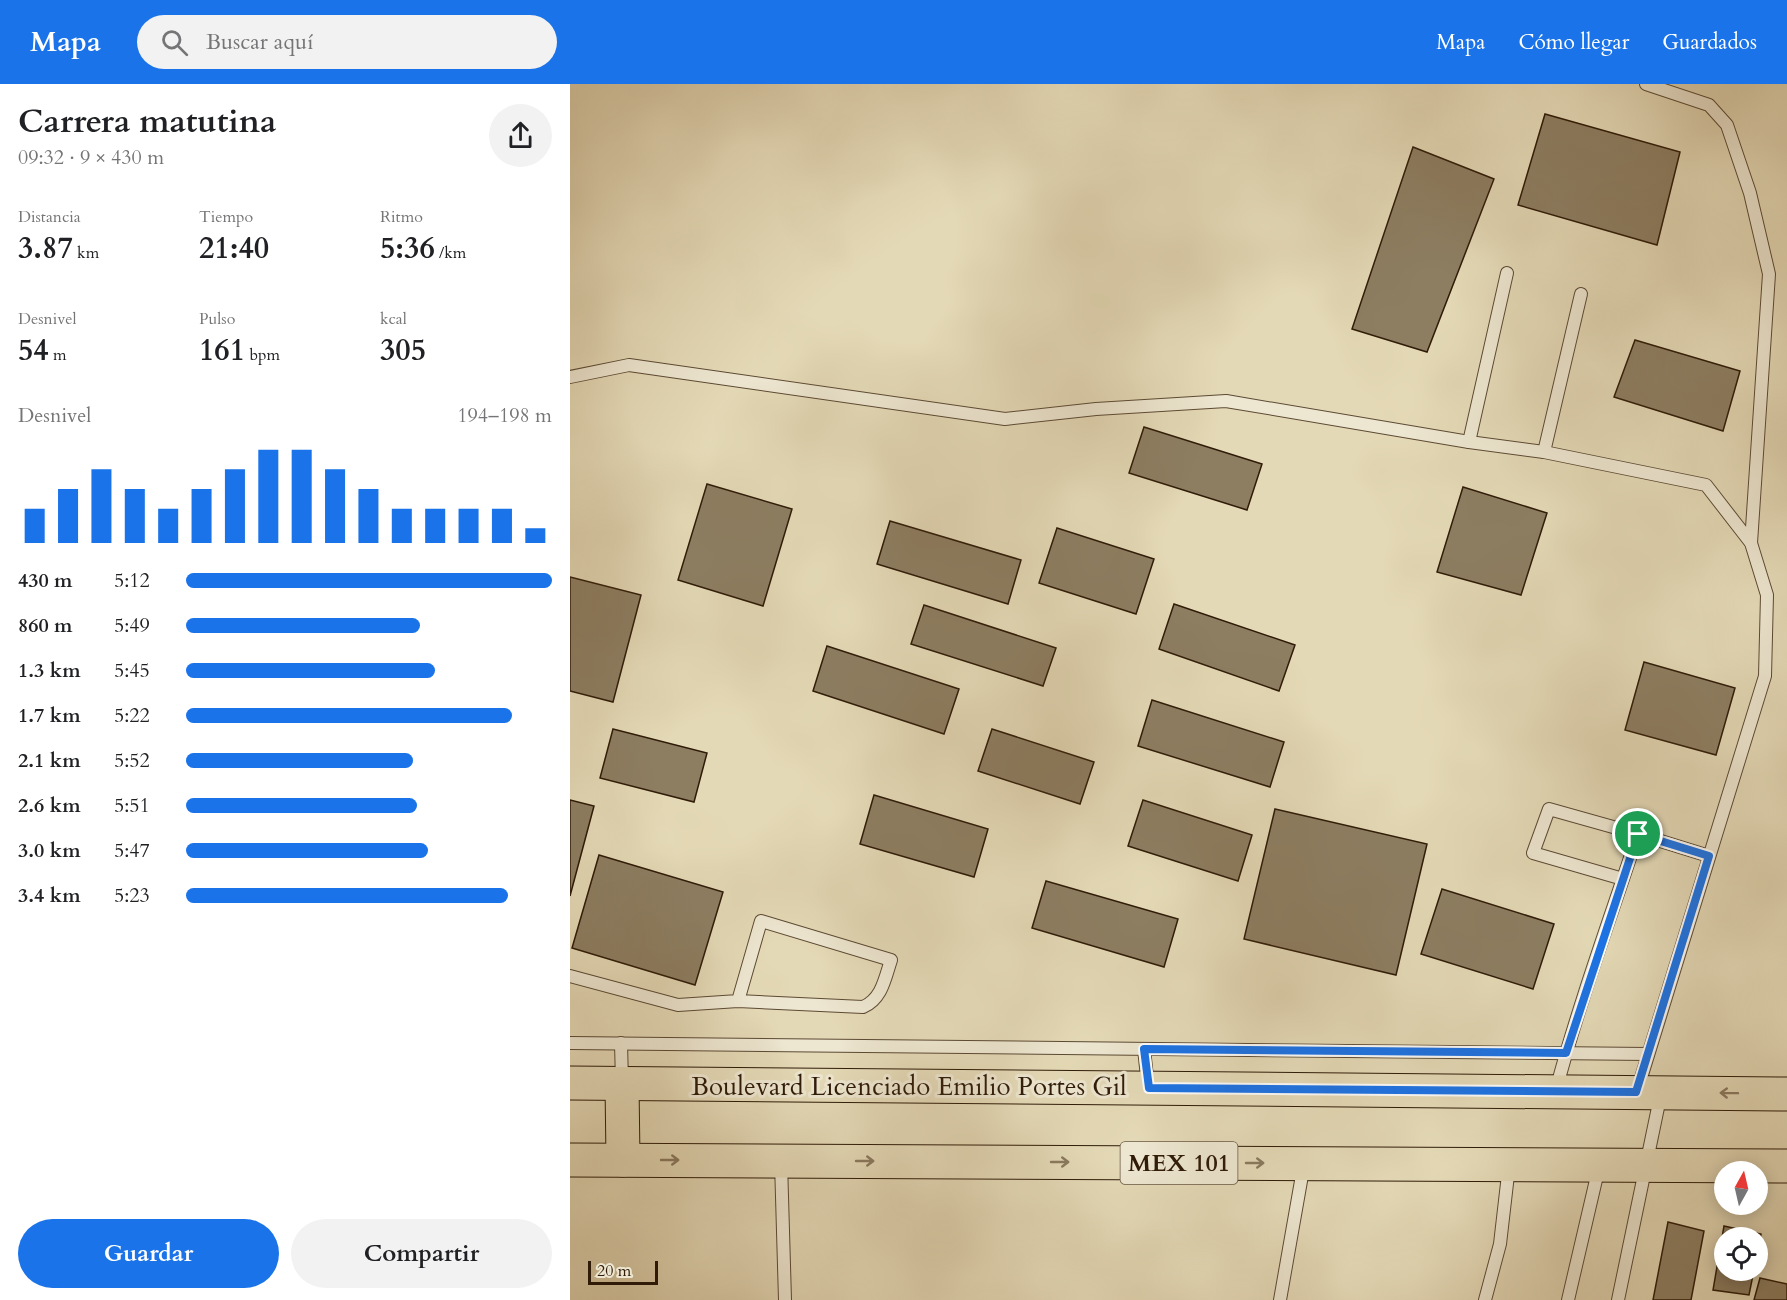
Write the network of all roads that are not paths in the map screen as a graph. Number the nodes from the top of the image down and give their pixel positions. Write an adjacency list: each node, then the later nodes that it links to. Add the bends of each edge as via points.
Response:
1 (1646, 84): 7 (lane, via 1709,105 1727,125 1750,193 1769,274)
2 (1507, 273): 5 (lane)
3 (1581, 294): 6 (lane)
4 (570, 377): 5 (lane, via 629,365 1005,419 1226,401)
5 (1468, 442): 6 (lane)
6 (1545, 452): 7 (lane, via 1706,485)
7 (1751, 543): 9 (lane, via 1767,595 1765,676)
8 (1638, 834): 9 (lane); 10 (lane); 10 (lane, via 1549,809 1533,853)
9 (1709, 856): 17 (lane)
10 (1623, 879): 16 (lane)
11 (570, 976): 12 (lane, via 678,1005)
12 (738, 1001): 12 (lane, via 762,921 891,960 879,996 863,1007)
13 (570, 1043): 14 (lane)
14 (621, 1043): 15 (lane); 19 (lane)
15 (1144, 1049): 16 (lane); 20 (lane)
16 (1566, 1053): 17 (lane); 21 (lane)
17 (1648, 1054): 22 (lane)
18 (570, 1083): 19 (main road, Boulevard Licenciado Emilio Portes Gil)
19 (622, 1084): 20 (main road, Boulevard Licenciado Emilio Portes Gil); 25 (main road)
20 (1149, 1088): 21 (main road, Boulevard Licenciado Emilio Portes Gil)
21 (1556, 1091): 22 (main road, Boulevard Licenciado Emilio Portes Gil)
22 (1649, 1092): 23 (main road, Boulevard Licenciado Emilio Portes Gil, one-way to 22); 30 (lane)
23 (1787, 1094)
24 (570, 1160): 25 (main road, MEX 101)
25 (623, 1160): 26 (main road, MEX 101, one-way to 26)
26 (781, 1161): 27 (main road, MEX 101, one-way to 27); 32 (lane)
27 (1304, 1163): 28 (main road, MEX 101); 33 (lane)
28 (1509, 1164): 29 (main road, MEX 101); 34 (lane, via 1500,1244)
29 (1600, 1165): 30 (main road, MEX 101); 35 (lane)
30 (1647, 1166): 31 (main road, MEX 101); 36 (lane)
31 (1787, 1166)
32 (785, 1300)
33 (1280, 1300)
34 (1485, 1300)
35 (1568, 1300)
36 (1618, 1300)

